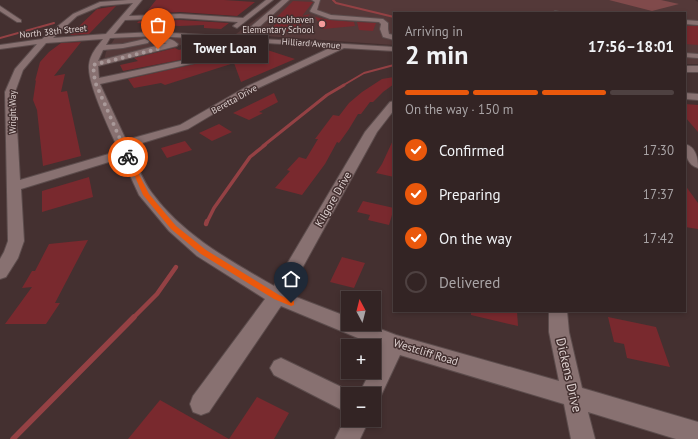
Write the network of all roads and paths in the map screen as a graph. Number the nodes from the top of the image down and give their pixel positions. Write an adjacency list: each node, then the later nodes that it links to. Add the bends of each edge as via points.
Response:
1 (270, 0): 8 (street)
2 (286, 0): 17 (street)
3 (315, 0): 15 (street, via 318,3 313,11 330,17 381,20 385,23 386,35)
4 (139, 1): 7 (street, Westcliff Road); 18 (street, Wright Way, via 111,2 94,6 75,15)
5 (12, 7): 6 (street)
6 (0, 9): 9 (street)
7 (124, 18): 8 (street, via 180,16); 20 (street, Westcliff Road)
8 (245, 20): 12 (street)
9 (19, 21)
10 (686, 22): 11 (street)
11 (698, 23)
12 (228, 33): 13 (street, Hilliard Avenue); 17 (street, Hilliard Avenue)
13 (155, 34): 16 (street); 20 (street, Hilliard Avenue)
14 (297, 35): 19 (street)
15 (393, 38)
16 (148, 39): 20 (street, via 142,42); 28 (street, via 165,40 174,44)
17 (245, 39): 19 (street, Hilliard Avenue); 32 (street, via 217,53 192,61)
18 (44, 41): 20 (street, North 38th Street); 22 (street, North 38th Street); 39 (street, Wright Way, via 19,70 10,92)
19 (290, 42): 21 (street, Hilliard Avenue)
20 (109, 44): 28 (street); 29 (street, Westcliff Road)
21 (344, 46): 24 (street, Hilliard Avenue, via 375,44); 36 (street, Beretta Drive, via 249,89 184,127)
22 (0, 47)
23 (686, 48): 25 (street)
24 (393, 49)
25 (698, 49)
26 (686, 55): 27 (street)
27 (698, 56)
28 (120, 58): 29 (street)
29 (93, 65): 32 (street, Westcliff Road)
30 (686, 68): 31 (street)
31 (698, 69)
32 (95, 82): 36 (street, Westcliff Road)
33 (686, 96): 34 (street)
34 (698, 97)
35 (393, 105): 41 (street, Kilgore Drive, via 371,132)
36 (124, 149): 39 (street, Beretta Drive); 41 (street, Westcliff Road, via 146,195 174,228 203,252)
37 (686, 149): 38 (street)
38 (698, 164)
39 (14, 186): 40 (street, Wright Way, via 16,241 12,254)
40 (0, 272)
41 (277, 297): 43 (street, Westcliff Road); 48 (street, Kilgore Drive)
42 (558, 312): 46 (street, Dickens Drive, via 559,332)
43 (395, 344): 45 (street); 46 (street, Westcliff Road)
44 (281, 368): 47 (street)
45 (374, 387)
46 (573, 396): 50 (street, Westcliff Road); 52 (street, Dickens Drive)
47 (341, 398)
48 (201, 404)
49 (353, 427): 51 (street)
50 (698, 434)
51 (347, 439)
52 (583, 439)

